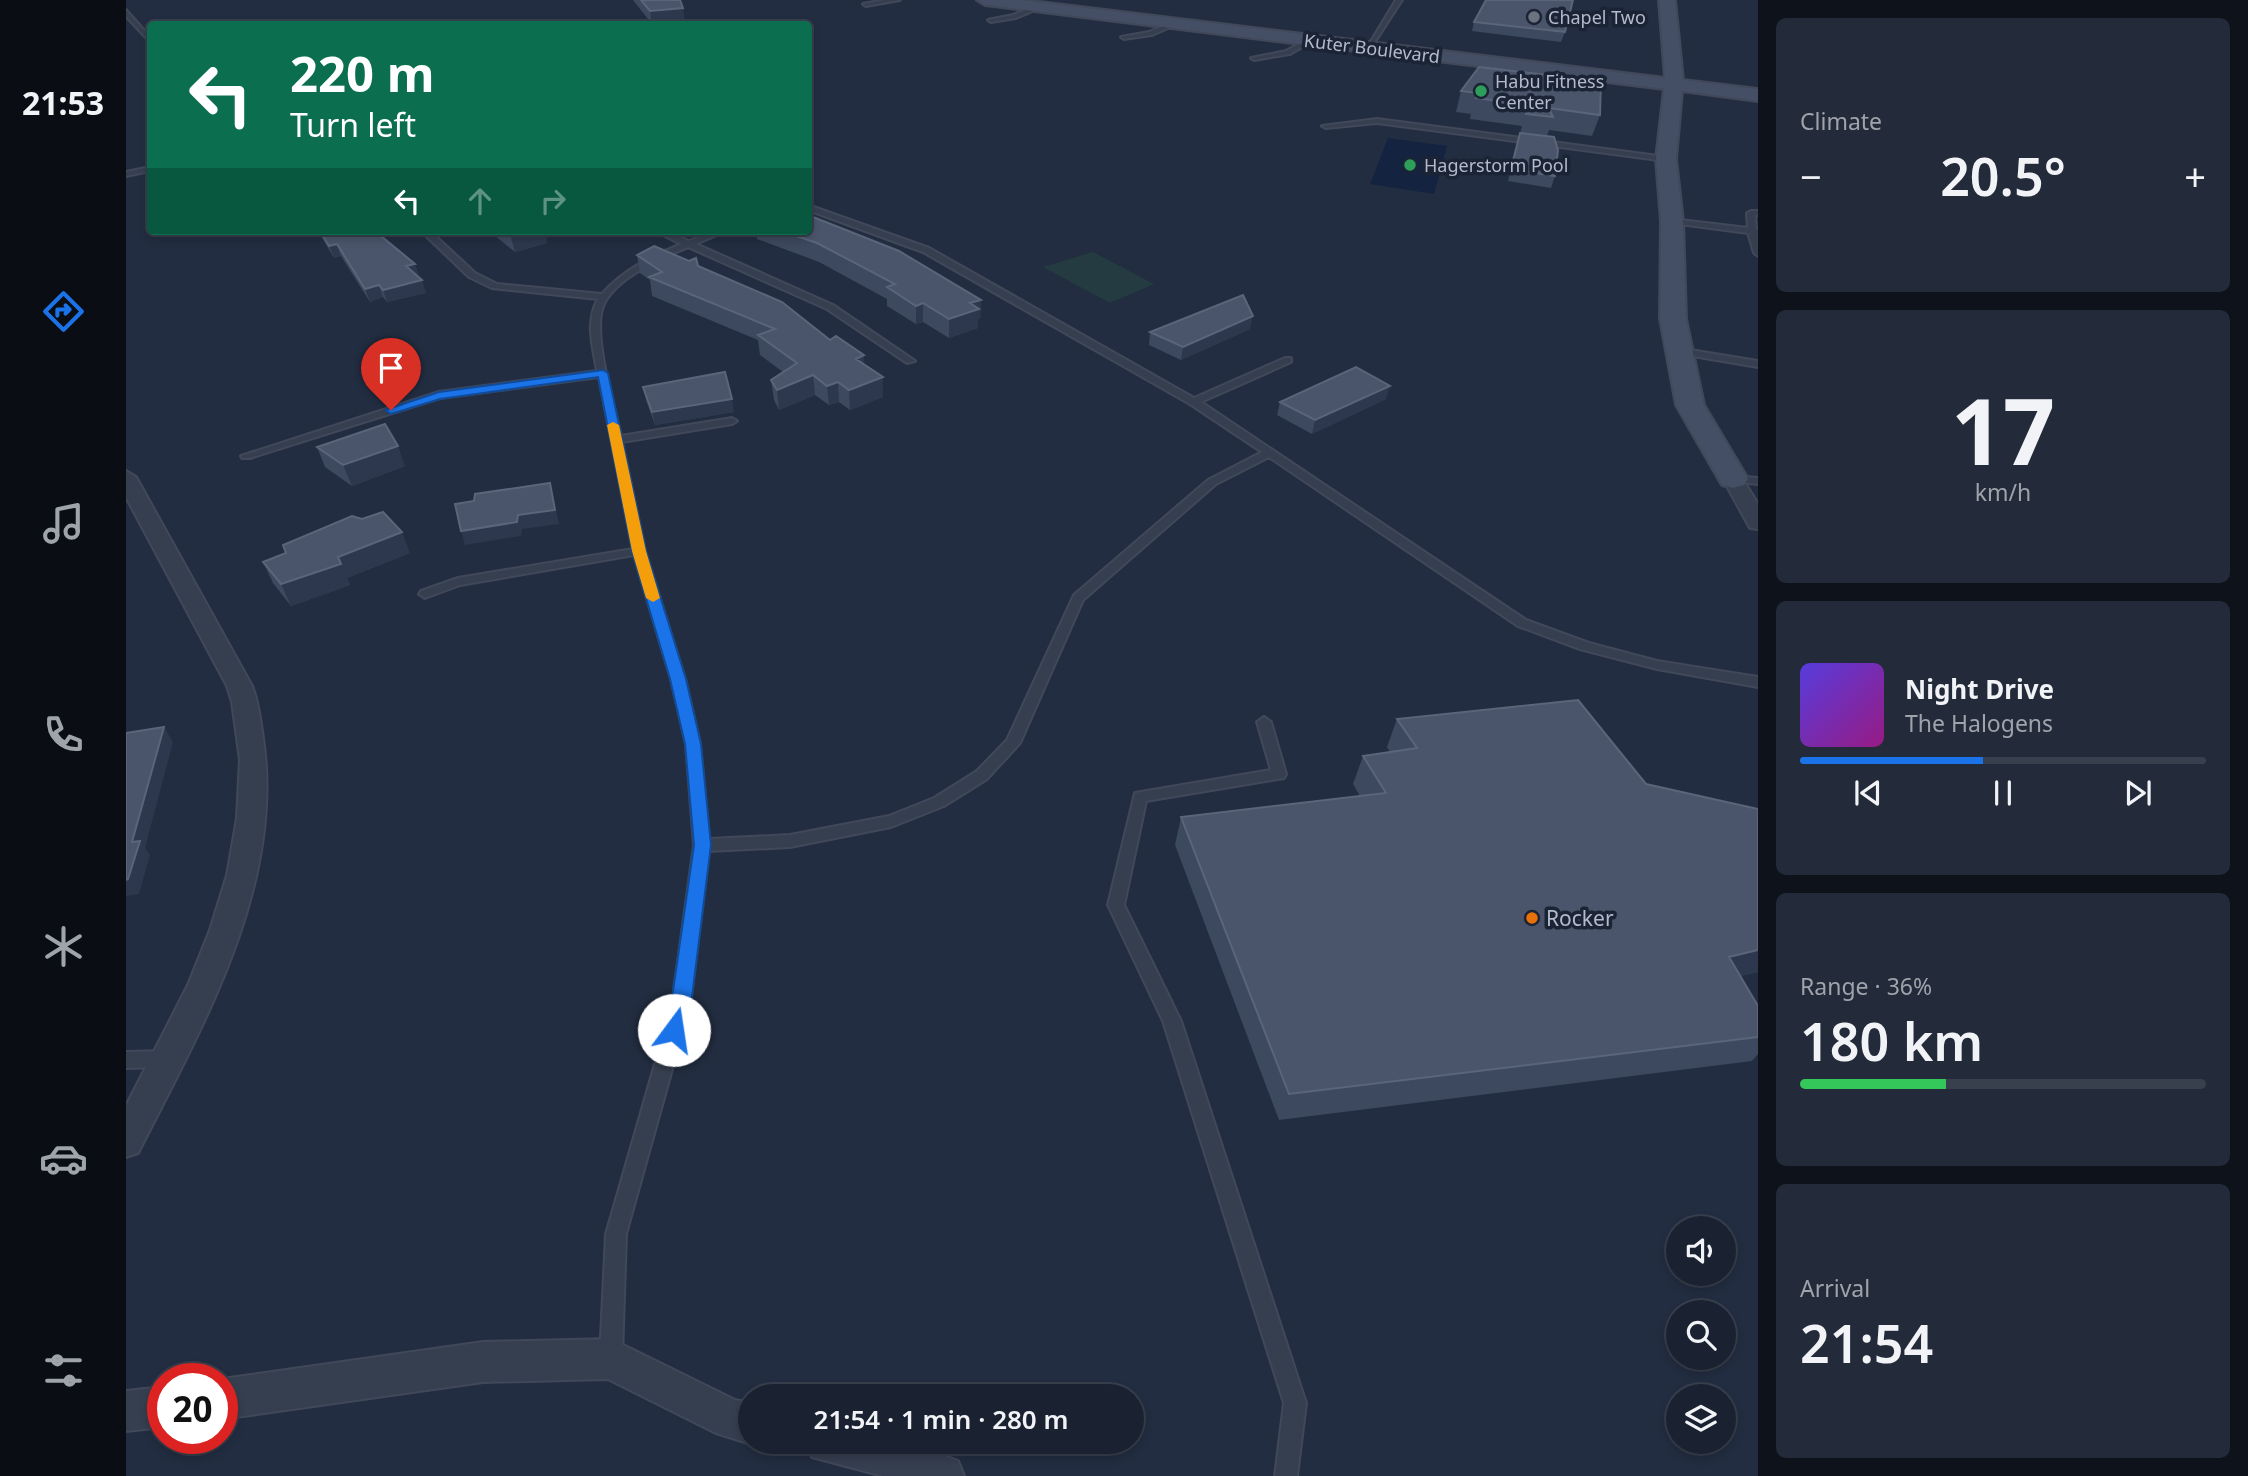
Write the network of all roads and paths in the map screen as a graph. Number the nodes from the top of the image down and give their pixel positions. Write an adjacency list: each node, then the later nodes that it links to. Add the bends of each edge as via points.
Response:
1 (897, 0): 5 (lane)
2 (985, 0): 6 (street, Kuter Boulevard)
3 (1399, 0): 13 (lane)
4 (1667, 0): 15 (street)
5 (866, 4)
6 (1038, 6): 8 (lane, via 1014,17); 9 (street, Kuter Boulevard)
7 (126, 12): 10 (lane)
8 (991, 20)
9 (1175, 23): 11 (lane, via 1150,34); 12 (street, Kuter Boulevard)
10 (147, 36)
11 (1124, 37)
12 (1310, 40): 13 (street, Kuter Boulevard); 14 (lane, via 1288,53)
13 (1369, 47): 15 (street, Kuter Boulevard)
14 (1254, 58)
15 (1674, 85): 16 (street, Kuter Boulevard); 18 (street)
16 (1758, 95)
17 (1326, 126): 18 (lane, via 1377,121)
18 (1666, 159): 23 (street)
19 (147, 170): 20 (lane)
20 (126, 174)
21 (812, 208): 36 (lane, via 926,250)
22 (1758, 213): 24 (lane, via 1751,214)
23 (1672, 221): 24 (lane); 31 (street, via 1673,319)
24 (1755, 231): 29 (lane)
25 (430, 235): 30 (lane, via 482,281)
26 (669, 235): 28 (lane)
27 (712, 235): 28 (lane)
28 (690, 244): 30 (lane, via 643,267); 33 (lane, via 830,307)
29 (1758, 253)
30 (604, 297): 35 (lane, via 595,316)
31 (1678, 351): 34 (lane); 42 (street, via 1690,405)
32 (1288, 360): 36 (lane)
33 (910, 361)
34 (1758, 364)
35 (603, 373): 38 (lane); 40 (lane, via 439,395)
36 (1194, 402): 39 (lane)
37 (732, 421): 38 (lane)
38 (616, 440): 45 (lane)
39 (1267, 454): 47 (lane, via 1522,623 1585,646 1657,664); 49 (lane, via 1212,482 1078,598 1013,743 982,775 939,803 891,821 790,841)
40 (246, 456)
41 (126, 477): 50 (street, via 245,700 253,776 242,875 225,933)
42 (1733, 479): 43 (lane); 44 (street)
43 (1758, 481)
44 (1758, 523)
45 (639, 551): 46 (lane, via 458,582); 49 (lane, via 693,744)
46 (425, 594)
47 (1758, 682)
48 (1264, 722): 60 (lane, via 1279,774 1140,797 1116,905 1172,1021 1295,1403)
49 (702, 845): 53 (lane, via 681,1005 616,1234)
50 (168, 1059): 51 (lane); 52 (street)
51 (126, 1060)
52 (126, 1142)
53 (611, 1359): 54 (street, via 483,1362); 57 (street)
54 (238, 1397)
55 (147, 1409): 56 (street)
56 (126, 1411)
57 (738, 1421)
58 (878, 1454): 59 (street)
59 (943, 1476)
60 (1286, 1476)

